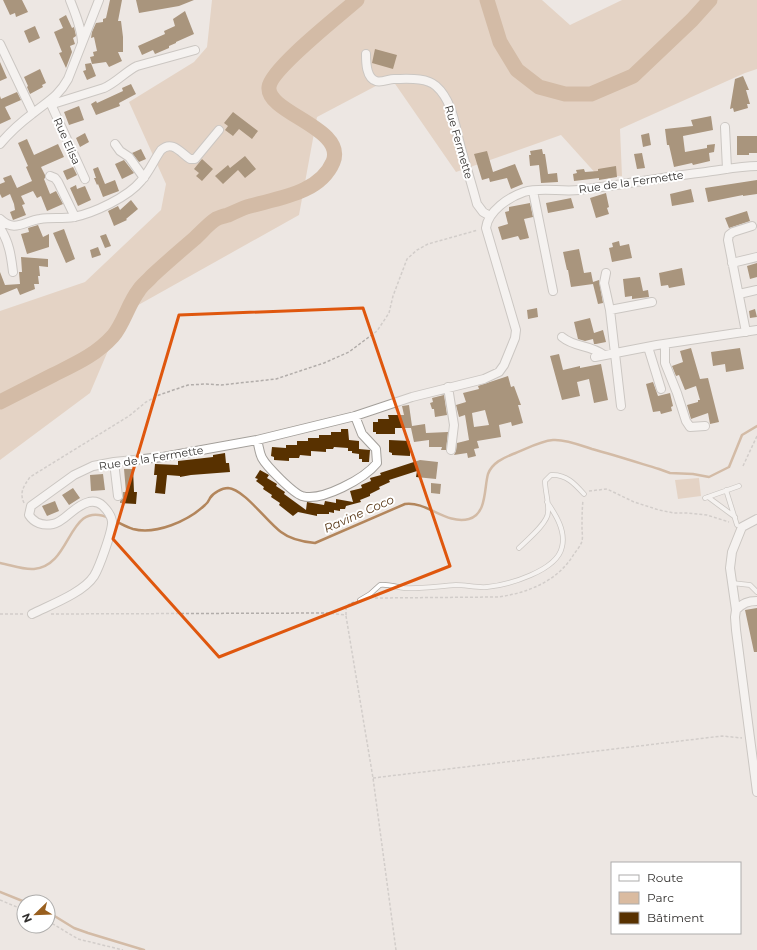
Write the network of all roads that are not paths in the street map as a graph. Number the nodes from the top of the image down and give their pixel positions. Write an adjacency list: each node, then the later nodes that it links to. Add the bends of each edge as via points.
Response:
1 (70, 0): 4 (street)
2 (99, 0): 4 (street, Rue Elisa)
3 (0, 44): 8 (street)
4 (82, 45): 7 (street, Rue Elisa, via 68,80)
5 (196, 50): 7 (street, via 138,66 104,88 56,103)
6 (366, 54): 19 (street, Rue Fermette, via 372,79 425,80 441,91 452,111 477,204)
7 (50, 102): 8 (street, Rue Elisa); 17 (street, Rue Elisa)
8 (33, 113): 11 (street, Rue Elisa, via 9,132)
9 (725, 127): 14 (street)
10 (219, 130): 16 (street, via 195,159 190,159 174,147 165,146)
11 (0, 144)
12 (115, 144): 16 (street, via 129,157)
13 (757, 166): 14 (street, Rue de la Fermette)
14 (727, 169): 18 (street, Rue de la Fermette, via 577,190)
15 (50, 176): 20 (street, via 58,182)
16 (144, 178): 20 (street, via 125,196)
17 (85, 179)
18 (533, 190): 19 (street, Rue de la Fermette, via 511,198); 29 (street)
19 (490, 216): 39 (street, Rue de la Fermette, via 486,228 514,321 515,338 499,372 484,379)
20 (75, 217): 21 (street, via 39,219 15,226 8,225)
21 (0, 219)
22 (752, 226): 25 (street, via 729,235)
23 (0, 228): 26 (street, via 9,245)
24 (757, 257): 25 (street)
25 (732, 263): 30 (street)
26 (13, 272)
27 (606, 273): 32 (street, via 604,284)
28 (757, 290): 30 (street)
29 (553, 291)
30 (738, 294): 34 (street)
31 (652, 302): 32 (street)
32 (610, 310): 38 (street)
33 (757, 330): 34 (street)
34 (746, 332): 36 (street)
35 (562, 337): 38 (street, via 567,342 593,349 600,356)
36 (665, 344): 37 (street); 43 (street, via 665,363 678,393 686,421 690,427)
37 (648, 347): 38 (street); 40 (street)
38 (616, 353): 41 (street)
39 (448, 387): 42 (street, Rue de la Fermette); 45 (street, via 454,425)
40 (661, 390)
41 (621, 406)
42 (355, 416): 44 (street, Rue de la Fermette); 44 (street, via 362,434 376,449 377,463 359,479 320,495 303,496 291,489 263,459)
43 (705, 426)
44 (257, 440): 46 (street, Rue de la Fermette, via 163,457)
45 (451, 450)
46 (114, 462): 50 (street); 61 (street, Rue de la Fermette, via 93,466 74,475 31,506 29,515 33,521 47,525 56,524 77,506 94,501 107,509 112,529 92,579 79,590)
47 (739, 486): 48 (lane)
48 (726, 490): 52 (lane); 52 (lane, via 706,498)
49 (584, 494): 51 (lane, via 566,478 558,474 551,475 545,481)
50 (118, 496)
51 (547, 502): 55 (lane, via 546,520); 58 (lane, via 560,523 563,534 562,547 557,557 538,572 521,580 485,587 459,585 404,588 380,585)
52 (735, 518): 54 (lane)
53 (757, 520): 54 (street)
54 (740, 526): 56 (street, via 732,552)
55 (519, 548)
56 (732, 583): 57 (lane, via 750,585); 60 (street)
57 (757, 592)
58 (360, 600)
59 (757, 601): 60 (street, via 742,604)
60 (736, 610): 62 (street, via 736,630)
61 (32, 614)
62 (757, 792)

